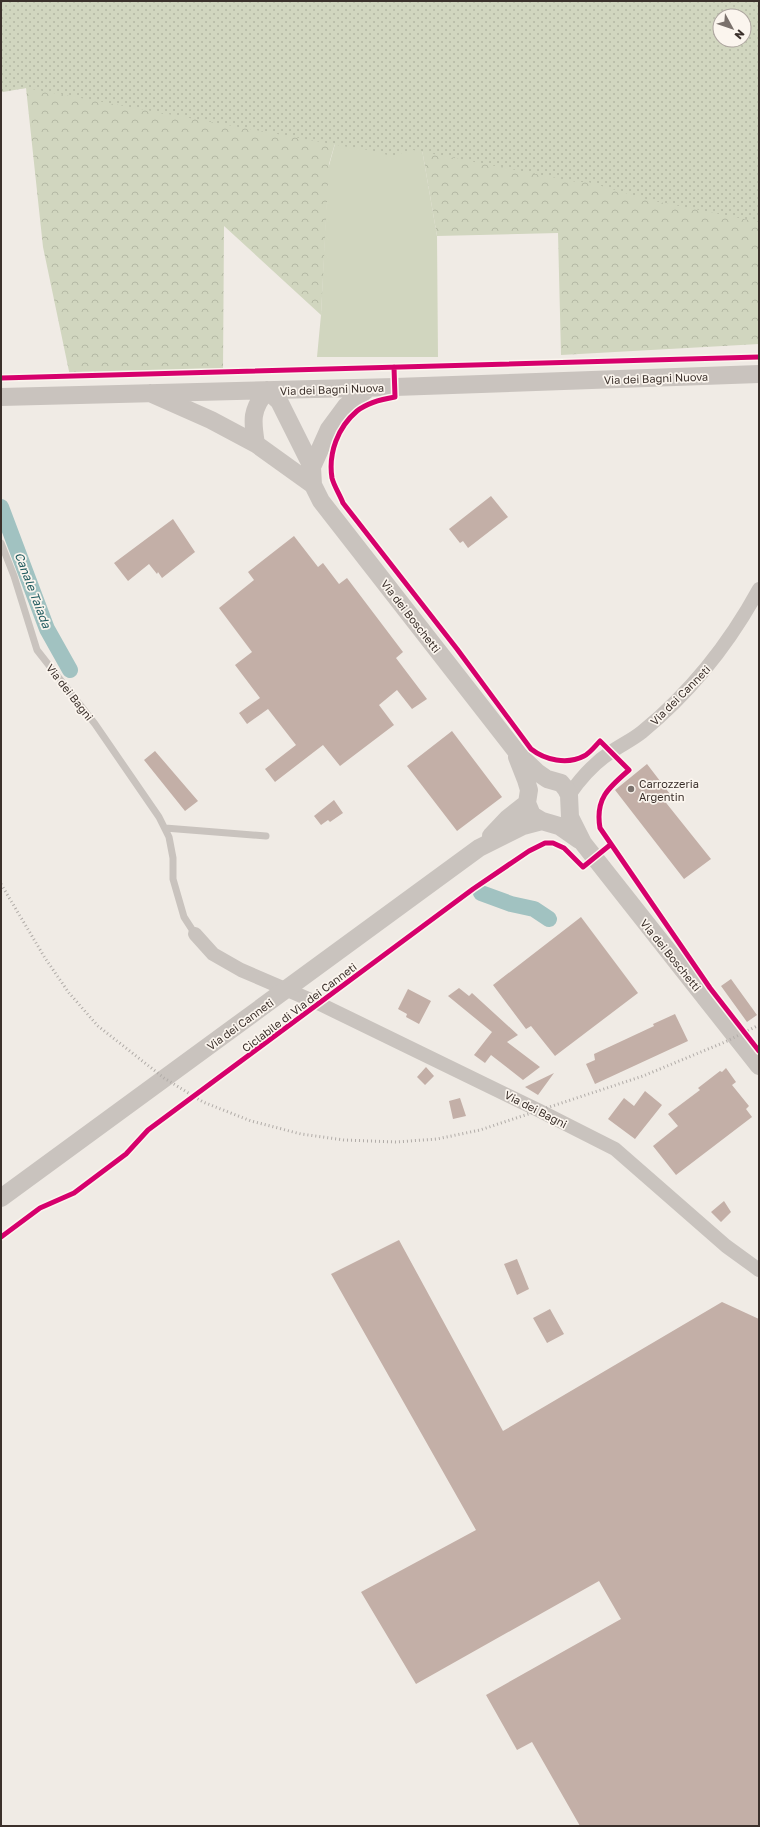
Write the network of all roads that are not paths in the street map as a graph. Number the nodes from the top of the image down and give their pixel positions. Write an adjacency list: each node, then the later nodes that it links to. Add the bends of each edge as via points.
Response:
1 (759, 374): 2 (street, Via dei Bagni Nuova)
2 (369, 388): 3 (street, Via dei Bagni Nuova); 7 (street, Via dei Boschetti, via 346,406 329,429)
3 (267, 390): 4 (street, Via dei Bagni Nuova); 6 (street, via 257,402 253,416); 7 (street, Via dei Boschetti, via 279,401)
4 (150, 393): 5 (street, Via dei Bagni Nuova); 6 (street, Via dei Boschetti, via 211,420)
5 (1, 397)
6 (256, 444): 8 (street, Via dei Boschetti)
7 (312, 466): 8 (street, Via dei Boschetti)
8 (313, 485): 11 (street, Via dei Boschetti, via 321,502)
9 (1, 543): 17 (lane, Via dei Bagni, via 37,650 95,724)
10 (759, 589): 12 (street, Via dei Canneti, via 734,632 705,671 678,700 641,733)
11 (511, 745): 13 (street, Via dei Boschetti, via 528,764); 14 (street, Via dei Boschetti, via 522,768)
12 (596, 764): 13 (street, Via dei Canneti, via 575,774); 15 (street, Via dei Canneti, via 579,781)
13 (551, 779): 14 (street, via 540,780); 15 (street, Via dei Boschetti, via 561,783 566,789)
14 (528, 797): 16 (street, Via dei Boschetti, via 532,815); 20 (street, Via dei Canneti)
15 (568, 801): 16 (street, via 561,817); 19 (street, Via dei Boschetti, via 572,821)
16 (546, 821): 19 (street, Via dei Boschetti, via 559,826); 20 (street, Via dei Canneti, via 523,826)
17 (165, 828): 18 (lane); 21 (lane, Via dei Bagni, via 173,858 173,879 184,917)
18 (266, 836)
19 (583, 843): 23 (street, Via dei Boschetti)
20 (479, 848): 22 (street, Via dei Canneti)
21 (194, 934): 22 (street, Via dei Bagni, via 214,954 241,970)
22 (287, 990): 24 (street, Via dei Canneti); 25 (street, Via dei Bagni, via 615,1149 726,1246)
23 (759, 1066)
24 (1, 1198)
25 (759, 1270)

